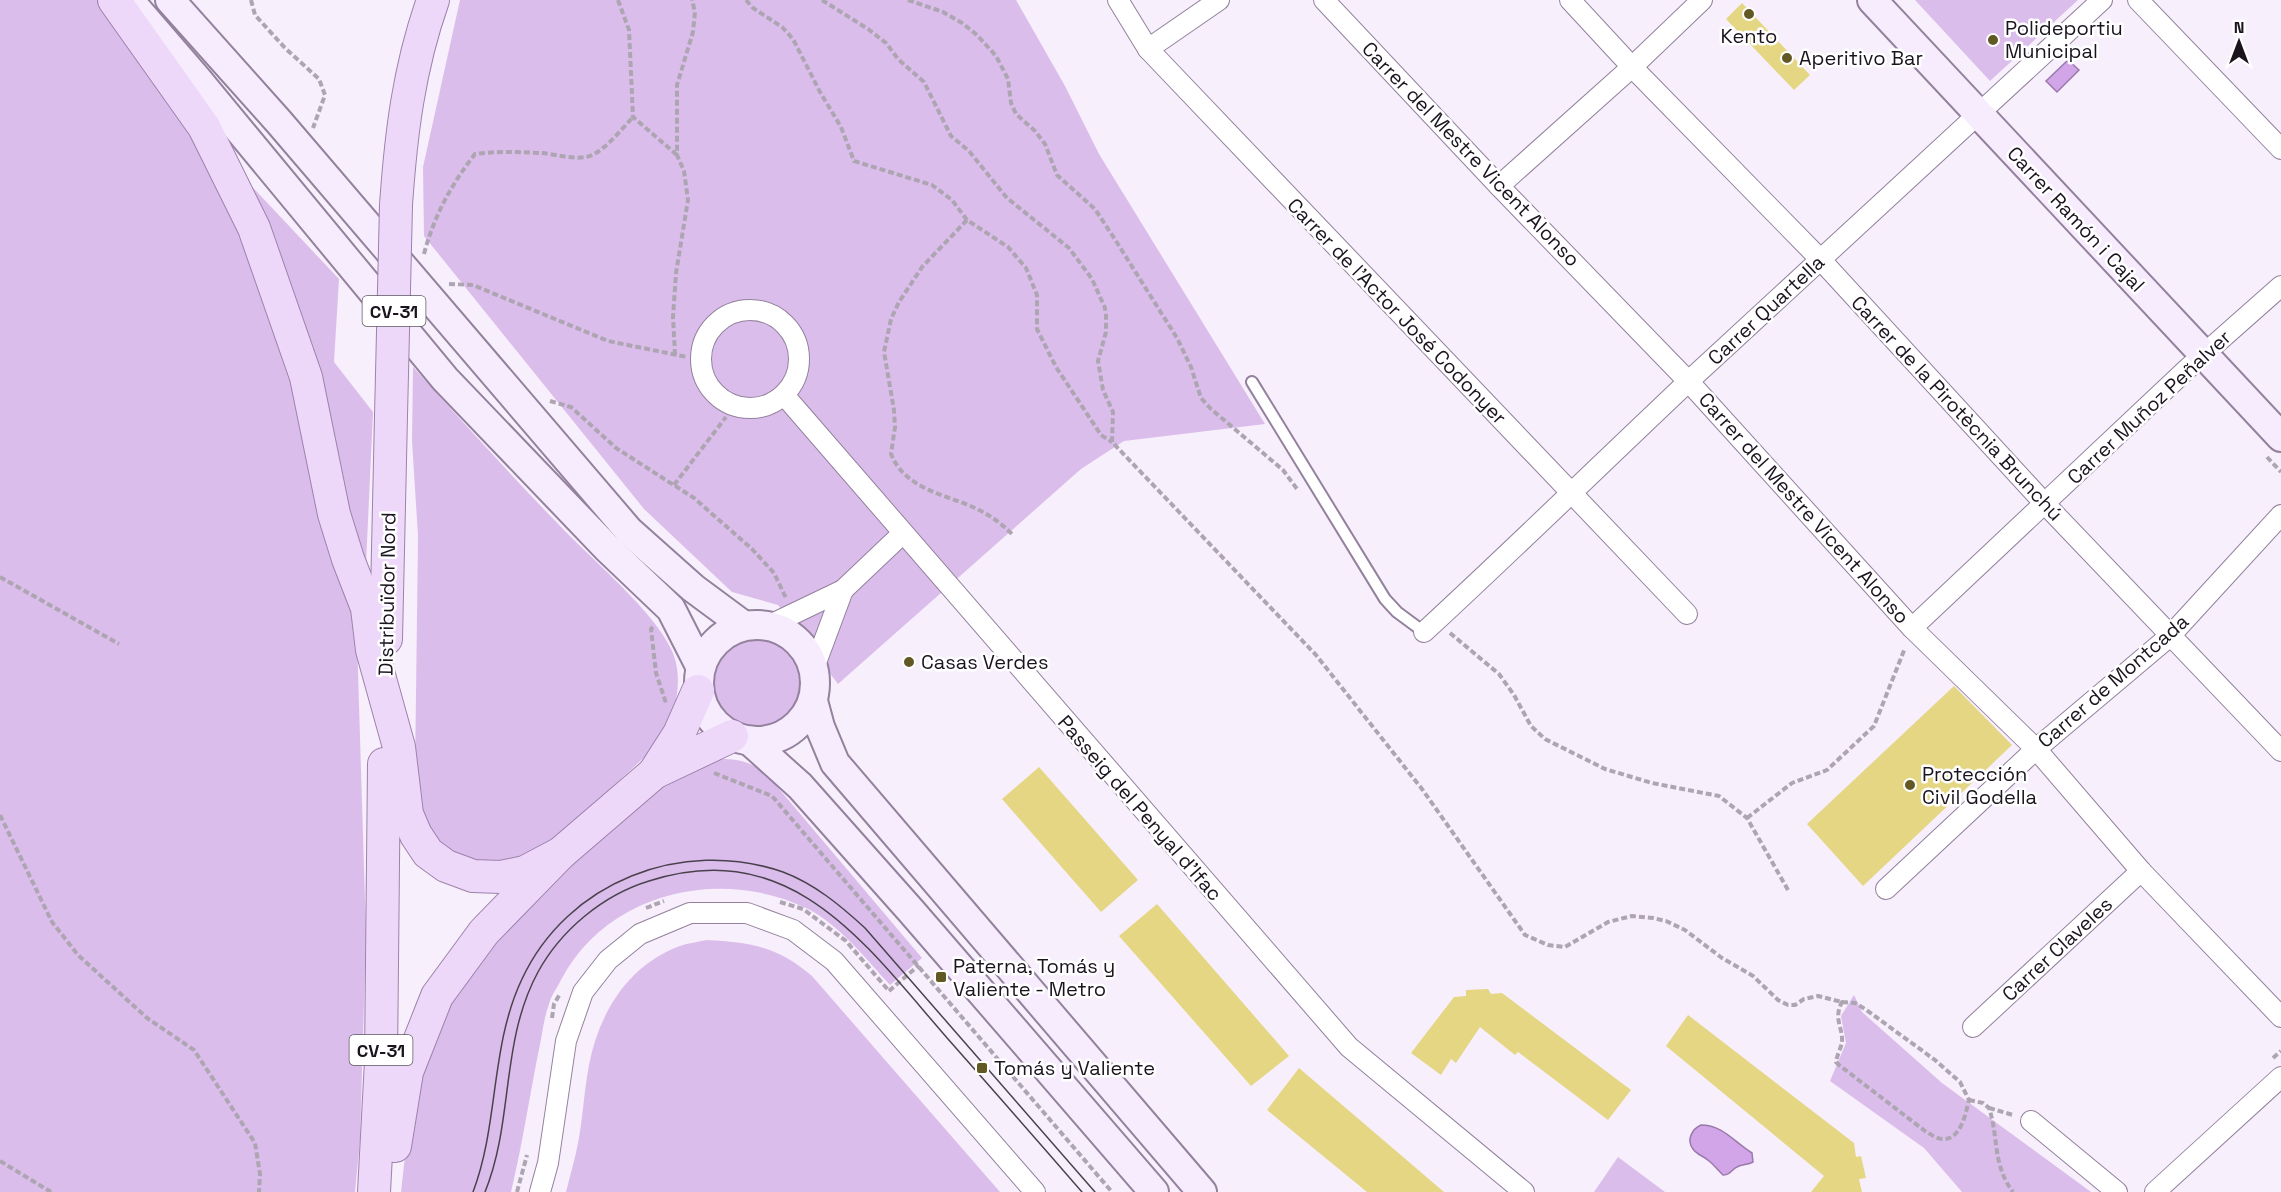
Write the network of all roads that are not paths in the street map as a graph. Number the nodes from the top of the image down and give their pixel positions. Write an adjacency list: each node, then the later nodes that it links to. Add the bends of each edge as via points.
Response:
1 (114, 0): 37 (main road, via 204,127 254,228 306,377 334,514 367,608 372,650)
2 (129, 0): 36 (main road, via 446,379 607,548 671,609)
3 (170, 0): 31 (main road, via 629,531 693,588)
4 (433, 0): 37 (main road, Distribuïdor Nord / CV-31, bridge, via 410,80 400,140)
5 (1118, 0): 13 (street, Carrer de l'Actor José Codonyer)
6 (1219, 0): 13 (street)
7 (1324, 0): 17 (street, Carrer del Mestre Vicent Alonso)
8 (1570, 0): 14 (street, Carrer de la Pirotècnia Brunchú)
9 (1702, 0): 14 (street)
10 (1872, 0): 15 (main road, Carrer Ramón i Cajal)
11 (2102, 0): 15 (street, Carrer Quartella)
12 (2138, 0): 16 (street)
13 (1148, 49): 25 (street, Carrer de l'Actor José Codonyer)
14 (1632, 67): 17 (street); 18 (street, Carrer de la Pirotècnia Brunchú)
15 (1979, 116): 18 (street, Carrer Quartella); 20 (main road, Carrer Ramón i Cajal)
16 (2281, 149)
17 (1499, 186): 22 (street, Carrer del Mestre Vicent Alonso)
18 (1820, 259): 22 (street, Carrer Quartella); 26 (street, Carrer de la Pirotècnia Brunchú)
19 (2281, 286): 20 (street, Carrer Muñoz Peñalver)
20 (2204, 355): 24 (main road, Carrer Ramón i Cajal); 26 (street, Carrer Muñoz Peñalver)
21 (1252, 382): 32 (lane, via 1385,599 1396,612)
22 (1689, 382): 25 (street, Carrer Quartella); 33 (street, Carrer del Mestre Vicent Alonso)
23 (784, 395): 23 (street, via 799,365 798,348 779,319 763,312 746,311 716,324 706,338 702,354 703,371 720,398 735,406 752,408 769,405); 28 (street, Passeig del Penyal d'Ifac)
24 (2281, 436)
25 (1572, 494): 30 (street, Carrer de l'Actor José Codonyer); 32 (street, Carrer Quartella)
26 (2045, 504): 33 (street, Carrer Muñoz Peñalver); 34 (street, Carrer de la Pirotècnia Brunchú)
27 (2281, 515): 34 (street, Carrer de Montcada)
28 (902, 534): 29 (street); 56 (street, Passeig del Penyal d'Ifac, via 1349,1047)
29 (843, 590): 31 (street); 35 (street)
30 (1687, 614)
31 (768, 619): 35 (main road, via 790,633 805,649); 36 (main road, via 729,631 716,640 706,652)
32 (1430, 626)
33 (1912, 628): 40 (street, Carrer del Mestre Vicent Alonso)
34 (2170, 636): 40 (street, Carrer de Montcada); 41 (street, Carrer de la Pirotècnia Brunchú)
35 (814, 668): 38 (main road)
36 (699, 678): 39 (main road, via 704,710 716,725); 42 (main road, via 679,734)
37 (385, 693): 43 (main road, via 399,747 407,814 428,853 446,866 473,876 501,877 525,872); 50 (main road, Distribuïdor Nord / CV-31, via 381,1061)
38 (813, 701): 39 (main road, via 806,716 781,736 766,741); 55 (main road, via 835,763)
39 (741, 738): 42 (main road); 54 (main road, via 800,786)
40 (2036, 749): 44 (street, Carrer del Mestre Vicent Alonso); 45 (street, Carrer de Montcada)
41 (2281, 751)
42 (654, 773): 43 (main road)
43 (561, 853): 51 (main road, via 484,932 437,996 407,1072)
44 (2141, 871): 46 (street, Carrer del Mestre Vicent Alonso); 47 (street, Carrer Claveles)
45 (1886, 889)
46 (2281, 1017)
47 (1973, 1027)
48 (2281, 1077): 58 (street)
49 (2031, 1121): 57 (street)
50 (374, 1192)
51 (390, 1192)
52 (540, 1192): 53 (street, via 566,1041 583,992 608,960 640,934 690,913 747,913 793,930 834,961)
53 (1035, 1192)
54 (1154, 1192)
55 (1202, 1192)
56 (1524, 1192)
57 (2117, 1192)
58 (2155, 1192)

